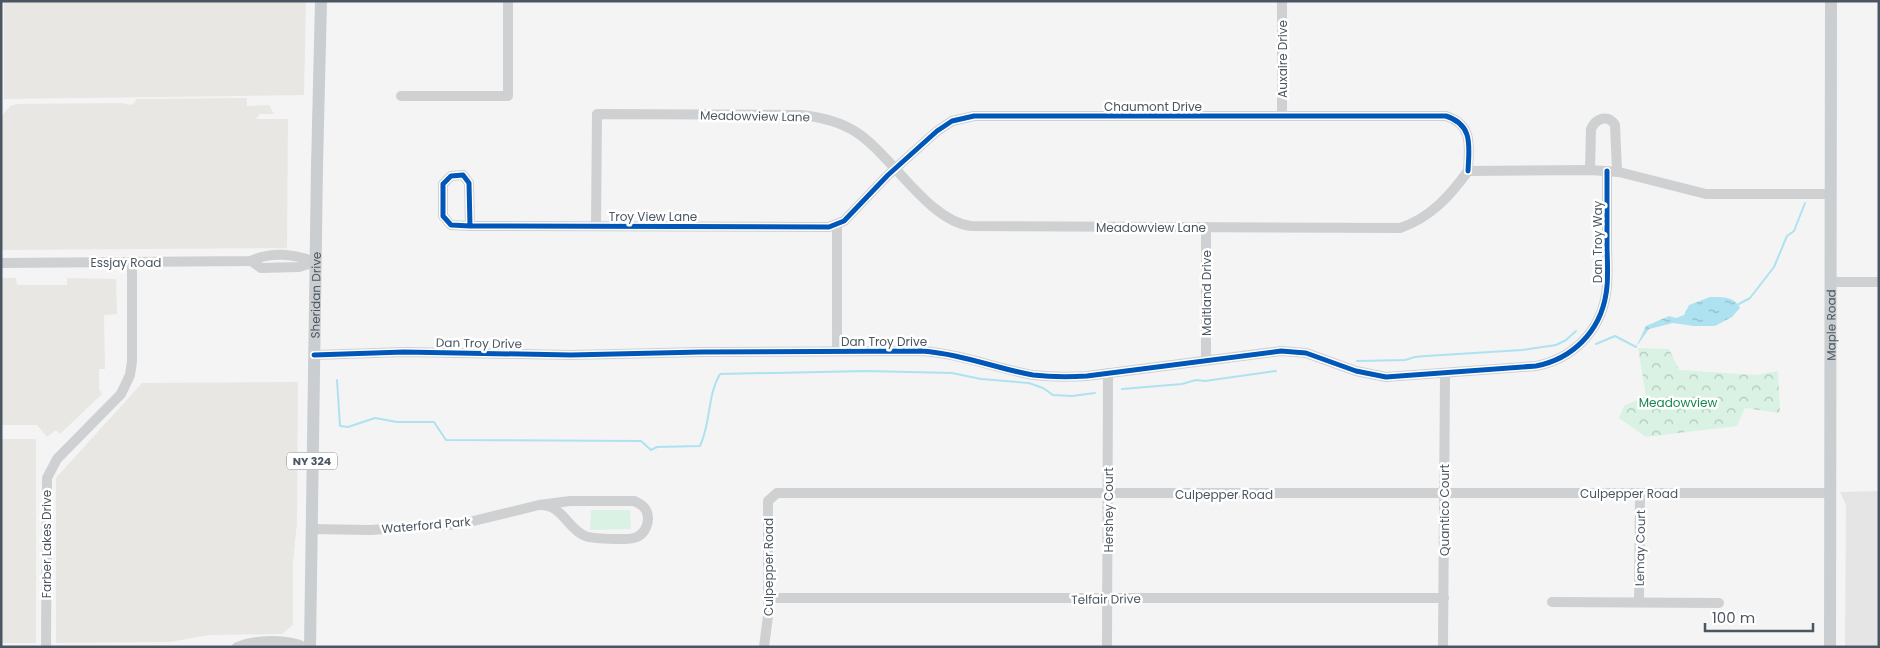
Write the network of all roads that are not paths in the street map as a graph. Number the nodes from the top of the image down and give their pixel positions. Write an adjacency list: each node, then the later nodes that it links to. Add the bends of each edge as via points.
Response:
1 (321, 1): 18 (main road, Sheridan Drive / NY 324)
2 (508, 1): 5 (street, via 508,96)
3 (1282, 1): 6 (street, Auxaire Drive)
4 (1831, 1): 11 (main road, Maple Road)
5 (401, 96)
6 (1282, 116): 7 (street, Chaumont Drive, via 974,116 944,125); 9 (street, Chaumont Drive, via 1446,116 1459,123 1467,133)
7 (895, 169): 12 (street, Chaumont Drive); 14 (street, Meadowview Lane, via 857,133 839,123 814,116 597,114); 15 (street, Meadowview Lane, via 947,218 963,225)
8 (1590, 170): 9 (street); 10 (street); 10 (street, Dan Troy Way, via 1591,129 1600,119 1606,118 1616,125)
9 (1468, 171): 15 (street, Meadowview Lane, via 1435,209 1400,228)
10 (1612, 171): 11 (street, via 1706,194); 25 (street, Dan Troy Way, via 1606,295 1597,322 1583,342 1567,355 1547,364)
11 (1830, 194): 19 (main road, Maple Road)
12 (837, 225): 14 (street, Troy View Lane); 21 (street)
13 (470, 226): 13 (street, Troy View Lane, via 451,225 443,216 443,184 451,176 463,175 470,183); 14 (street, Troy View Lane)
14 (596, 226)
15 (1206, 227): 23 (street, Maitland Drive)
16 (1, 262): 17 (street, Essjay Road)
17 (132, 262): 18 (street, Essjay Road, via 251,261 261,256 297,255); 38 (street, Farber Lakes Drive, via 132,361 127,384 57,459 47,478)
18 (315, 262): 22 (main road, Sheridan Drive / NY 324)
19 (1830, 282): 20 (street); 28 (main road, Maple Road)
20 (1879, 282)
21 (837, 351): 22 (street, Dan Troy Drive, via 571,355 404,352); 24 (street, Dan Troy Drive, via 940,352 1045,376)
22 (314, 356): 31 (main road, Sheridan Drive / NY 324)
23 (1206, 359): 24 (street, Dan Troy Drive); 25 (street, Dan Troy Drive, via 1281,350 1318,356 1341,367 1371,375)
24 (1108, 373): 29 (street, Hershey Court)
25 (1445, 373): 26 (street, Quantico Court)
26 (1444, 492): 27 (street, Culpepper Road); 29 (street, Culpepper Road); 34 (street, Quantico Court)
27 (1640, 493): 28 (street, Culpepper Road); 36 (street, Lemay Court)
28 (1829, 493): 45 (main road, Maple Road)
29 (1108, 494): 32 (street, Culpepper Road, via 777,493 768,501); 33 (street, Hershey Court)
30 (539, 505): 30 (street, Waterford Park, via 548,505 561,513 583,535 592,538 635,538 647,526 646,510 634,501 570,501); 31 (street, Waterford Park, via 461,524 370,530)
31 (311, 529): 41 (main road, Sheridan Drive / NY 324)
32 (768, 598): 33 (street, Telfair Drive); 42 (street, Culpepper Road)
33 (1108, 598): 34 (street, Telfair Drive); 43 (street, Hershey Court)
34 (1444, 598): 44 (street, Quantico Court)
35 (1552, 602): 36 (street, Lemay Court)
36 (1639, 602): 37 (street, Lemay Court)
37 (1719, 603)
38 (46, 647)
39 (237, 647): 40 (street, via 249,642 295,642)
40 (304, 647)
41 (310, 647)
42 (764, 647)
43 (1107, 647)
44 (1443, 647)
45 (1830, 647)

